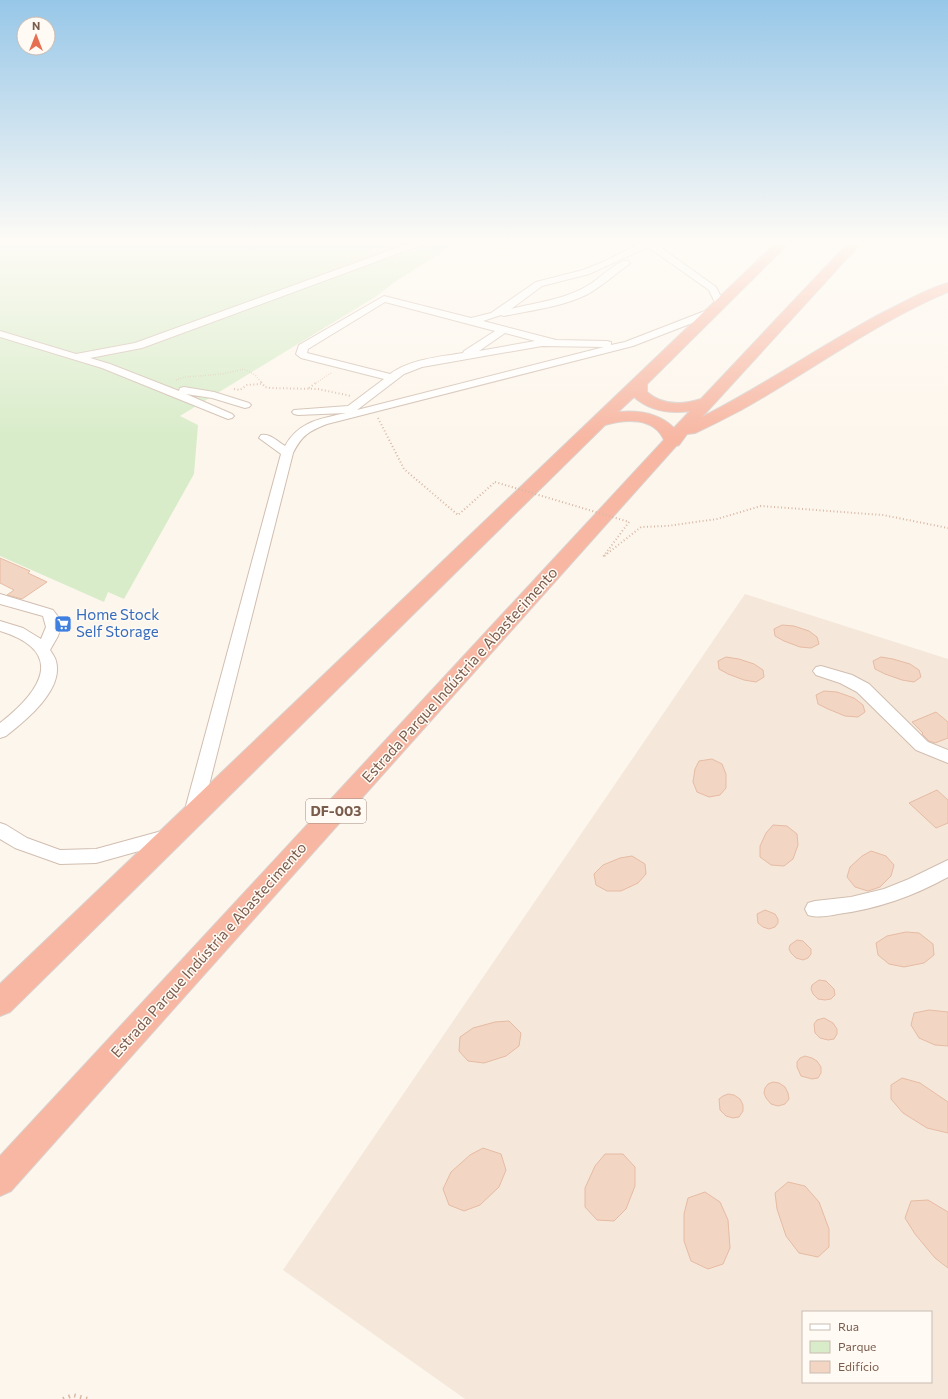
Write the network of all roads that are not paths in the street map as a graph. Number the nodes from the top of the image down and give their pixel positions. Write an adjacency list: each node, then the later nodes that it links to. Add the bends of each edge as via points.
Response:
1 (243, 307): 15 (street)
2 (369, 307): 18 (street, via 303,347 301,354)
3 (419, 307): 10 (street)
4 (506, 307): 9 (street)
5 (529, 307): 9 (street)
6 (795, 307): 20 (highway, Estrada Parque Indústria e Abastecimento / DF-003)
7 (904, 307): 27 (highway)
8 (717, 308): 14 (street); 19 (highway)
9 (495, 315): 10 (street)
10 (473, 321): 11 (street)
11 (504, 329): 13 (street); 16 (street)
12 (0, 334): 17 (street)
13 (555, 343): 14 (street); 16 (street)
14 (629, 344): 23 (street, via 374,409)
15 (138, 346): 17 (street); 21 (street, via 131,362 135,369 148,377 167,385)
16 (463, 356): 18 (street, via 406,368)
17 (74, 357): 24 (street, via 114,368)
18 (392, 378): 23 (street, via 351,409)
19 (639, 383): 20 (highway, via 639,393 658,406 690,408); 25 (highway)
20 (707, 402): 27 (highway, Estrada Parque Indústria e Abastecimento / DF-003)
21 (245, 405)
22 (298, 412): 23 (street)
23 (334, 415): 28 (street, via 301,431)
24 (228, 416)
25 (599, 422): 27 (highway, via 618,416 646,418 658,422); 35 (highway)
26 (265, 438): 28 (street)
27 (676, 439): 40 (highway, Estrada Parque Indústria e Abastecimento / DF-003)
28 (287, 453): 35 (street)
29 (0, 599): 31 (street, via 48,613 53,618 54,629)
30 (0, 626): 31 (street, via 20,632 36,642)
31 (42, 650): 33 (street, via 47,657 50,672 44,687 35,700)
32 (821, 671): 34 (street, via 863,688 922,746)
33 (0, 732)
34 (948, 757)
35 (184, 825): 36 (street, via 96,856 60,857 21,843); 39 (highway)
36 (0, 830)
37 (948, 868): 38 (street, via 923,883 893,895 846,907)
38 (815, 909)
39 (0, 1003)
40 (0, 1180)

